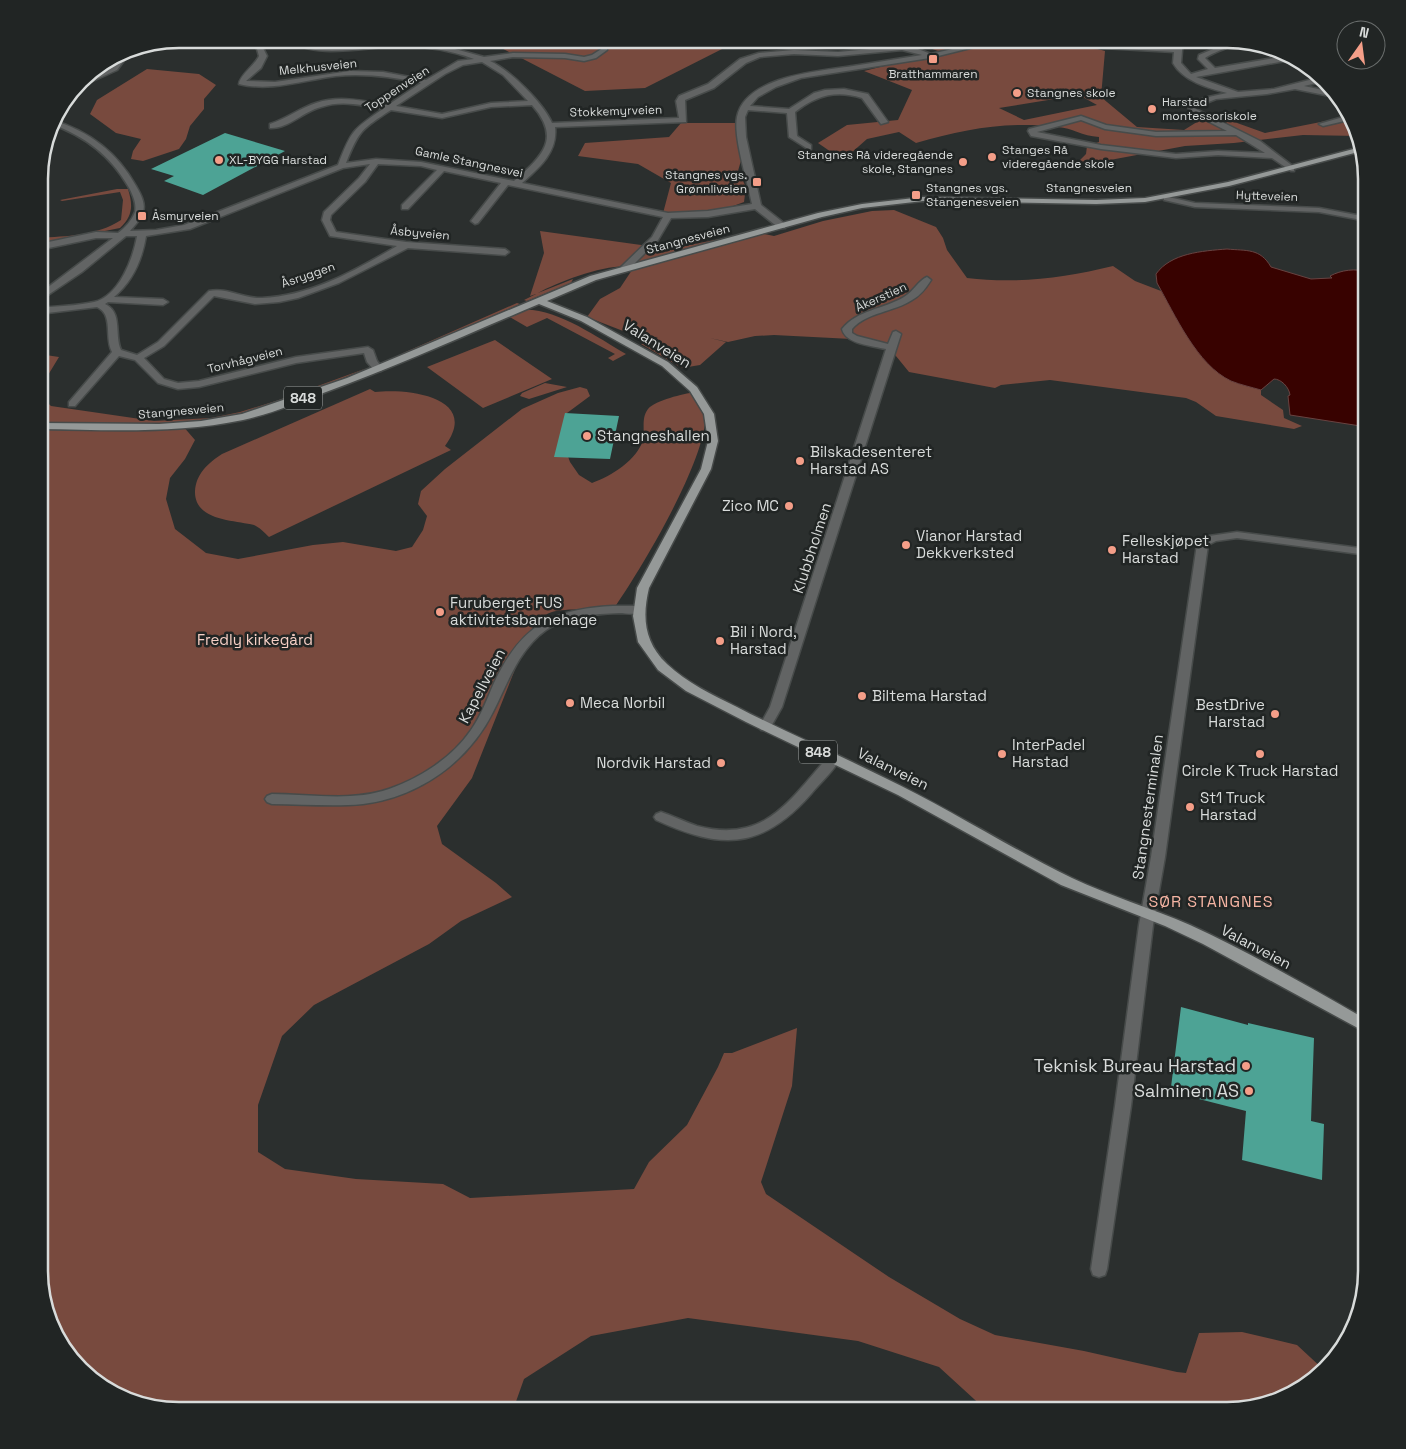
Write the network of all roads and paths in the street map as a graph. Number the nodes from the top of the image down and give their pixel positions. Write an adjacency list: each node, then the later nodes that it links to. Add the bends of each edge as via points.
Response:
1 (260, 48): 15 (street, Melkhusveien, via 264,56 261,62 242,82 264,85 359,74 392,75)
2 (440, 48): 9 (street)
3 (965, 48): 8 (street)
4 (1140, 48): 7 (street)
5 (1223, 48): 12 (street, via 1201,56)
6 (605, 49): 9 (street, Toppenveien, via 584,59 534,55)
7 (1178, 50): 14 (street, via 1178,67)
8 (930, 56): 22 (street, via 791,78 760,92); 28 (street, Stokkemyrveien, via 902,48 753,57 711,86 682,98 683,120)
9 (480, 59): 15 (street, Toppenveien, via 453,66); 20 (street, Stokkemyrveien, via 504,72)
10 (1281, 59): 12 (street)
11 (119, 62): 13 (street)
12 (1213, 70): 14 (street)
13 (98, 76)
14 (1190, 76): 19 (street)
15 (427, 82): 21 (street, Toppenveien)
16 (1316, 82): 17 (street)
17 (1294, 86): 18 (street); 19 (street)
18 (1327, 93)
19 (1238, 95): 30 (street, via 1198,102 1191,108)
20 (534, 103): 21 (street, via 492,105 442,116); 28 (street, Stokkemyrveien, via 544,112)
21 (390, 107): 29 (street, via 352,100 329,101); 35 (street, Toppenveien, via 356,132)
22 (745, 108): 23 (street); 41 (street, via 740,123)
23 (792, 111): 25 (street, via 814,95 839,91 865,96); 31 (street, via 793,137)
24 (1344, 119): 27 (street)
25 (884, 122)
26 (59, 124): 47 (street, via 100,144 127,178 139,205 136,218)
27 (1323, 124)
28 (550, 125): 39 (street, Stokkemyrveien, via 552,140 546,155)
29 (273, 126)
30 (1236, 132): 33 (street); 33 (street, via 1156,134 1105,127 1081,118 1032,130 1034,134 1101,148 1176,156)
31 (808, 147)
32 (1355, 150): 37 (main road, Stangnesveien)
33 (1276, 156): 37 (street)
34 (376, 161): 35 (street, Gamle Stangnesvei); 36 (street, Gamle Stangnesvei); 50 (street, Åsbyveien, via 362,180 327,214 326,220 333,234)
35 (341, 166): 48 (street, Gamle Stangnesvei, via 211,218 163,233)
36 (444, 168): 38 (street, Gamle Stangnesvei); 42 (street)
37 (1291, 169): 40 (main road, Stangnesveien)
38 (506, 182): 39 (street, Gamle Stangnesvei); 45 (street)
39 (516, 184): 43 (street, Gamle Stangnesvei)
40 (1167, 198): 44 (street, Hytteveien, via 1195,205 1319,210); 46 (main road, Stangnesveien, via 1120,202 916,200 862,206)
41 (758, 206): 43 (street, Gamle Stangnesvei); 46 (street)
42 (405, 207)
43 (668, 216): 52 (street, via 655,238)
44 (1358, 217)
45 (475, 221)
46 (782, 226): 52 (main road, Stangnesveien)
47 (123, 234): 48 (street, Gamle Stangnesvei); 49 (street, Gamle Stangnesvei); 54 (street)
48 (142, 235): 57 (street, via 126,282)
49 (48, 245)
50 (406, 245): 51 (street, Åsbyveien); 64 (street, Åsryggen, via 338,279 292,296 258,302 212,293 161,344)
51 (505, 252)
52 (624, 269): 55 (main road, Stangnesveien)
53 (927, 280): 62 (street, Åkerstien, via 914,296 859,320 847,329 854,338)
54 (48, 291)
55 (551, 295): 56 (main road, Stangnesveien / 848); 60 (main road, Valanveien / 848)
56 (538, 300): 60 (main road, Valanveien / 848); 65 (main road, Stangnesveien / 848)
57 (102, 302): 58 (street); 59 (street); 63 (street, via 114,320 113,347)
58 (163, 302)
59 (48, 309)
60 (584, 318): 69 (main road, Valanveien / 848, via 684,378 703,401 712,428 713,441 706,469 643,588)
61 (896, 334): 62 (street)
62 (892, 348): 70 (street, Klubbholmen, via 776,707)
63 (117, 352): 64 (street, Torvhågveien); 66 (street)
64 (138, 358): 65 (street, Torvhågveien, via 161,381 178,386 296,360 368,350)
65 (378, 369): 67 (main road, Stangnesveien / 848, via 282,405 222,421 159,427)
66 (72, 404)
67 (48, 426)
68 (1358, 551): 74 (street, Stangnesterminalen, via 1237,535 1213,538 1203,544)
69 (638, 610): 70 (main road, Valanveien / 848, via 639,628 645,643 654,658 669,672 707,697); 72 (street, Kapellveien, via 579,613 541,628 515,657 471,740 443,767 417,782 368,799)
70 (765, 727): 71 (main road, Valanveien / 848)
71 (834, 759): 73 (street, via 777,819 762,829 731,835 716,834); 74 (main road, Valanveien / 848, via 916,798 1068,882)
72 (272, 799)
73 (661, 817)
74 (1148, 914): 75 (main road, Valanveien / 848, via 1249,960); 76 (street, Stangnesterminalen)
75 (1358, 1023)
76 (1099, 1269)

